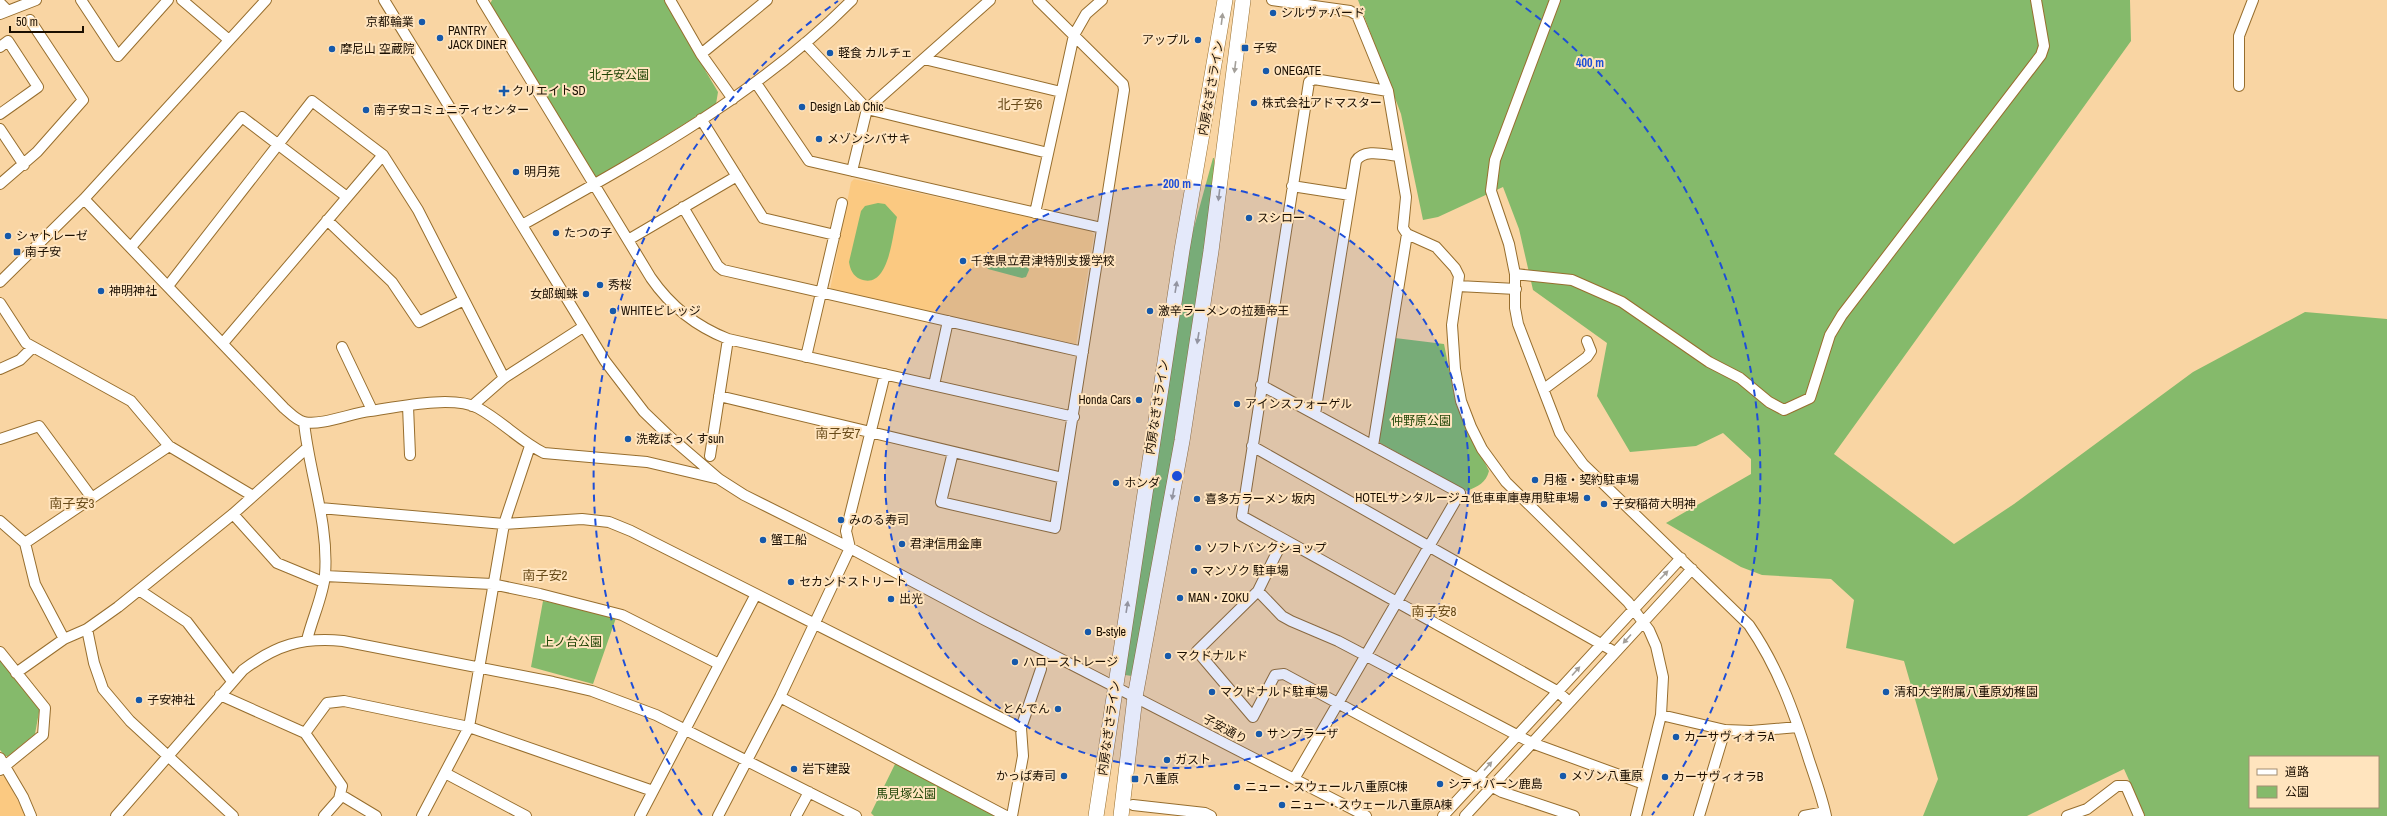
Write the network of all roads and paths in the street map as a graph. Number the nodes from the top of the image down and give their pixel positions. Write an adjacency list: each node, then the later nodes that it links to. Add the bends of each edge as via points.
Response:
1 (36, 0): 21 (street)
2 (81, 0): 3 (street, via 118,56)
3 (168, 0)
4 (182, 0): 24 (street)
5 (266, 0): 24 (street)
6 (384, 0): 55 (street)
7 (767, 0): 27 (street)
8 (852, 0): 25 (street)
9 (990, 0): 28 (street)
10 (1038, 0): 23 (street)
11 (1102, 0): 23 (street, via 1086,14)
12 (1225, 0): 136 (highway, 内房なぎさライン, one-way to 12, via 1182,250)
13 (1243, 0): 140 (highway, 内房なぎさライン, one-way to 140, via 1212,251 1185,426)
14 (1272, 0): 31 (street, via 1350,11 1357,15)
15 (1554, 0): 61 (street, via 1495,160 1491,191 1509,244)
16 (2036, 0): 61 (street, via 2044,46 2041,55 1842,314 1830,335 1810,398 1784,410 1769,402 1740,378 1709,362 1622,302 1572,280)
17 (2253, 0): 30 (street, via 2239,36)
18 (483, 1): 46 (street)
19 (673, 1): 27 (street)
20 (0, 3): 21 (street)
21 (4, 12)
22 (30, 20): 42 (street, via 83,100)
23 (1074, 35): 32 (street); 56 (street, via 1123,84)
24 (229, 40): 50 (street)
25 (805, 43): 29 (street); 34 (street)
26 (0, 47): 35 (street, via 8,42 38,87)
27 (701, 54): 33 (street)
28 (924, 59): 32 (street); 34 (street)
29 (756, 83): 33 (street); 43 (street, via 808,161)
30 (2239, 86)
31 (1388, 91): 41 (street); 47 (street, via 1314,79 1309,82)
32 (1061, 92): 39 (street)
33 (733, 99): 36 (street)
34 (867, 109): 39 (street); 43 (street)
35 (0, 114)
36 (701, 119): 44 (street); 46 (street)
37 (0, 129): 42 (street)
38 (278, 144): 40 (street, via 312,101); 49 (street); 60 (street, via 242,117); 63 (street)
39 (1048, 153): 53 (street)
40 (383, 155): 49 (street); 67 (street, via 418,210)
41 (1399, 156): 48 (street, via 1365,153 1359,156); 57 (street, via 1406,197 1403,228)
42 (24, 165): 45 (street)
43 (852, 171): 53 (street)
44 (737, 176): 52 (street); 58 (street, via 763,218)
45 (0, 184)
46 (594, 185): 55 (street); 59 (street)
47 (1292, 186): 48 (street); 81 (street)
48 (1350, 195): 88 (street)
49 (347, 197): 54 (street)
50 (84, 199): 60 (street); 62 (street)
51 (842, 203): 58 (street)
52 (683, 207): 59 (street); 66 (street, via 718,266 723,270)
53 (1035, 213): 56 (street)
54 (327, 220): 67 (street, via 392,282 419,322); 73 (street)
55 (522, 225): 70 (street)
56 (1102, 228): 76 (street)
57 (1407, 234): 64 (street, via 1436,247 1455,268 1459,276); 96 (street)
58 (834, 235): 66 (street)
59 (628, 240): 71 (street, via 651,278 676,308 696,324)
60 (131, 247): 63 (street)
61 (1515, 274): 65 (street)
62 (0, 282)
63 (168, 286): 73 (street)
64 (1458, 286): 65 (street); 121 (street, via 1452,325 1454,369 1461,401 1482,449 1506,482)
65 (1516, 289): 83 (street, via 1518,324)
66 (821, 292): 69 (street); 77 (street)
67 (464, 300): 80 (street)
68 (0, 303): 74 (street, via 26,343)
69 (948, 321): 76 (street); 82 (street)
70 (583, 327): 80 (street); 102 (street, via 644,412 690,456)
71 (728, 339): 77 (street); 84 (street)
72 (1587, 341): 83 (street, via 1591,351 1587,357)
73 (223, 343): 90 (street, via 284,408)
74 (33, 347): 78 (street, via 20,360); 93 (street, via 131,401)
75 (342, 347): 87 (street)
76 (1083, 352): 89 (street)
77 (806, 357): 79 (street)
78 (0, 369)
79 (885, 374): 82 (street); 91 (street)
80 (504, 378): 86 (street)
81 (1261, 385): 88 (street); 95 (street)
82 (934, 386): 89 (street)
83 (1544, 390): 113 (street, via 1560,433 1569,448)
84 (719, 396): 91 (street); 100 (street)
85 (408, 406): 86 (street, via 453,402); 87 (street); 99 (street)
86 (472, 406): 94 (street)
87 (372, 410): 90 (street, via 316,422)
88 (1315, 414): 96 (street)
89 (1074, 417): 101 (street)
90 (304, 422): 97 (street)
91 (872, 432): 98 (street); 112 (street, via 846,531)
92 (0, 439): 104 (street, via 39,426)
93 (169, 446): 103 (street); 104 (street)
94 (530, 446): 102 (street, via 558,456 647,462); 108 (street)
95 (1252, 446): 109 (street, via 1242,516); 111 (street)
96 (1373, 446): 111 (street, via 1460,493)
97 (307, 448): 103 (street); 105 (street)
98 (953, 452): 101 (street); 101 (street, via 941,502 1055,528)
99 (410, 454)
100 (710, 456)
101 (1063, 478)
102 (719, 479): 112 (street, 子安通り, via 744,495)
103 (253, 496): 106 (street)
104 (92, 498): 110 (street)
105 (320, 508): 108 (street); 115 (street)
106 (233, 514): 115 (street, via 277,563); 117 (street)
107 (0, 521): 110 (street)
108 (504, 524): 116 (street); 119 (street, via 582,519 609,522)
109 (1283, 540): 118 (street); 120 (street)
110 (25, 543): 125 (street, via 34,584)
111 (1429, 545): 120 (street); 127 (street)
112 (850, 548): 123 (street); 136 (street, 子安通り)
113 (1681, 558): 114 (street); 121 (street, one-way to 113)
114 (1692, 569): 122 (street); 145 (street, via 1749,626 1762,644 1786,691)
115 (324, 579): 116 (street); 126 (street)
116 (492, 584): 131 (street, via 622,615); 132 (street)
117 (139, 590): 124 (street); 135 (street, via 187,622)
118 (1258, 591): 130 (street, via 1282,616); 142 (street, via 1197,651 1253,717 1279,673)
119 (756, 594): 123 (street); 131 (street)
120 (1397, 602): 130 (street); 137 (street)
121 (1633, 608): 122 (street); 127 (street)
122 (1643, 622): 129 (street, one-way to 129); 143 (street, via 1652,637 1660,661 1663,682)
123 (814, 624): 139 (street); 146 (street)
124 (87, 629): 125 (street); 152 (street, via 103,689 130,721)
125 (64, 639): 134 (street)
126 (307, 640): 132 (street, via 343,641); 135 (street, via 272,651 256,660)
127 (1601, 643): 129 (street); 137 (street, one-way to 127)
128 (0, 652): 134 (street)
129 (1615, 652): 141 (street)
130 (1366, 655): 142 (street); 150 (street)
131 (719, 664): 147 (street)
132 (479, 667): 144 (street); 147 (street, via 592,691)
133 (1041, 668): 146 (street)
134 (16, 673): 154 (street, via 45,708 43,735)
135 (232, 681): 138 (street)
136 (1114, 687): 140 (street, 子安通り); 179 (highway, 内房なぎさライン)
137 (1557, 691): 141 (street); 150 (street)
138 (220, 695): 149 (street); 152 (street)
139 (780, 697): 153 (street); 177 (street)
140 (1135, 697): 156 (street, 子安通り); 180 (highway, 内房なぎさライン)
141 (1569, 702): 151 (street)
142 (1338, 704): 156 (street); 157 (street)
143 (1661, 715): 148 (street); 158 (street)
144 (469, 727): 149 (street, via 344,701 327,703); 155 (street); 160 (street)
145 (1798, 727): 148 (street, via 1751,731); 165 (street)
146 (1021, 728): 178 (street, via 1023,756)
147 (685, 729): 153 (street); 160 (street)
148 (1725, 730): 186 (street)
149 (305, 733): 162 (street, via 342,786)
150 (1517, 735): 151 (street); 157 (street, one-way to 150)
151 (1532, 743): 158 (street); 159 (street)
152 (169, 756): 164 (street); 168 (street)
153 (747, 761): 161 (street); 174 (street)
154 (2, 765): 167 (street)
155 (445, 773): 171 (street); 172 (street)
156 (1294, 779): 181 (street, 子安通り)
157 (1477, 779): 159 (street); 182 (street)
158 (1644, 784): 185 (street)
159 (1491, 787): 183 (street); 184 (street)
160 (653, 791): 173 (street)
161 (809, 792): 175 (street); 176 (street)
162 (341, 795): 169 (street); 170 (street)
163 (1133, 805): 166 (street)
164 (123, 814)
165 (1825, 814): 187 (street)
166 (1205, 815)
167 (31, 816)
168 (233, 816)
169 (324, 816)
170 (376, 816)
171 (422, 816)
172 (526, 816)
173 (640, 816)
174 (718, 816)
175 (796, 816)
176 (856, 816)
177 (1006, 816)
178 (1012, 816)
179 (1096, 816)
180 (1121, 816)
181 (1366, 816)
182 (1443, 816)
183 (1465, 816)
184 (1574, 816)
185 (1636, 816)
186 (1699, 816)
187 (1804, 816)
188 (2067, 816): 189 (street, via 2087,809 2117,786 2126,786)
189 (2139, 816)

